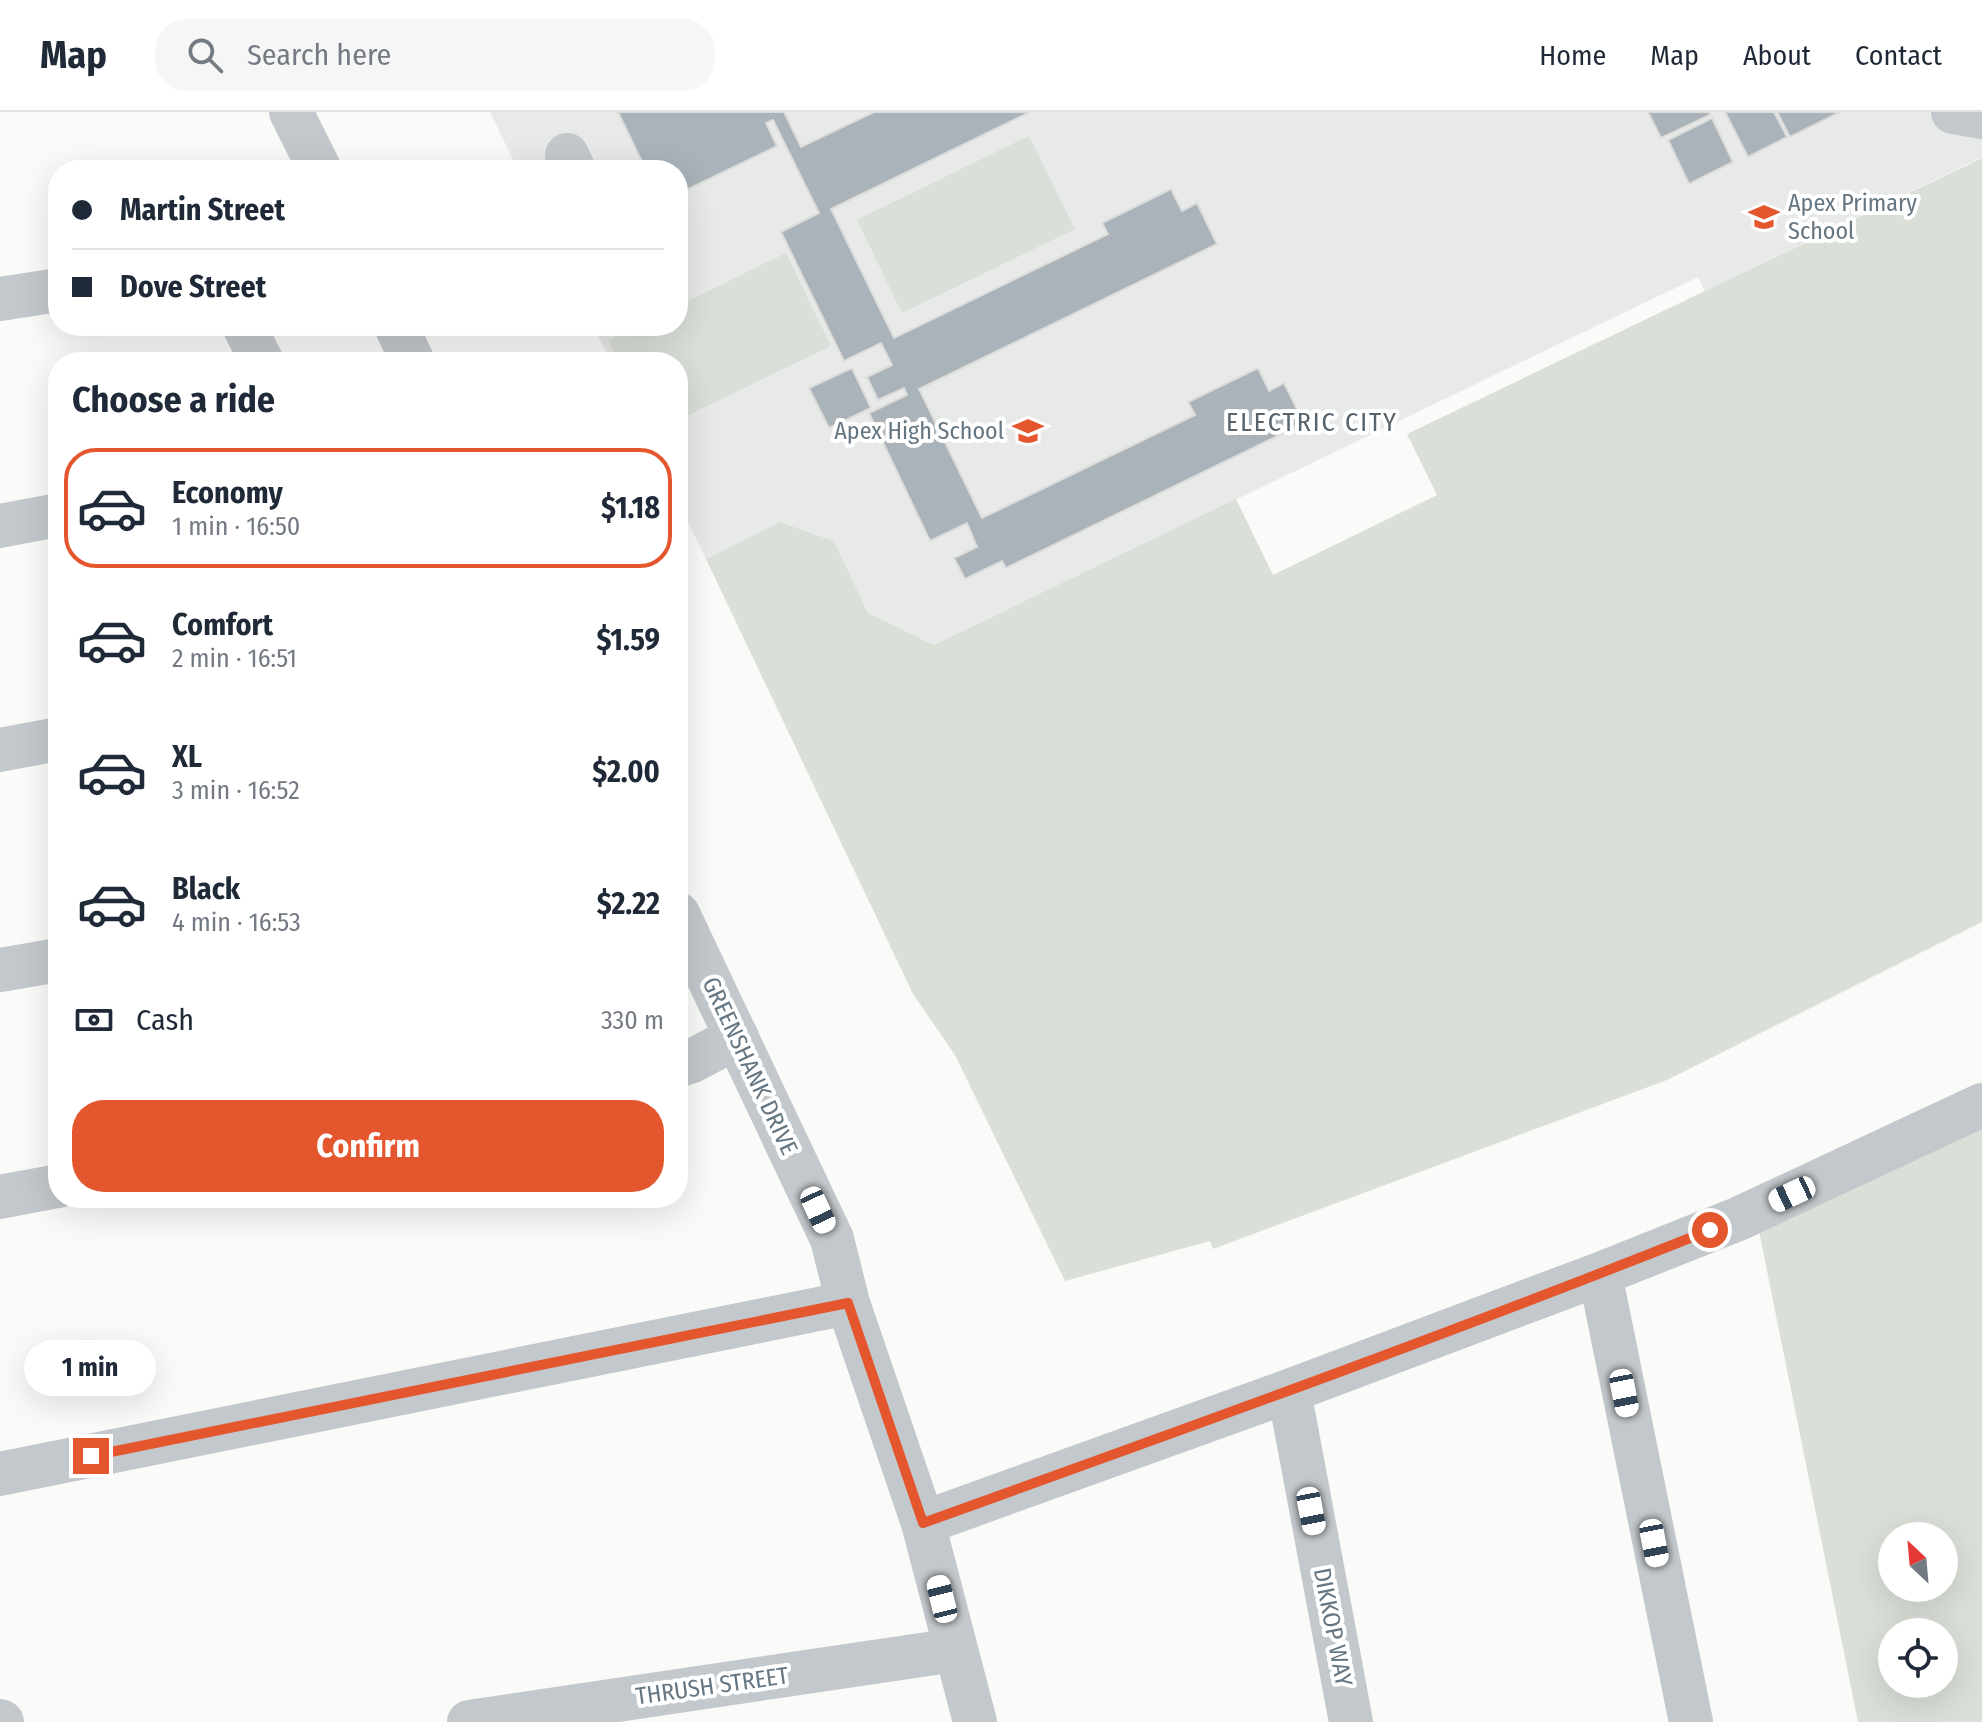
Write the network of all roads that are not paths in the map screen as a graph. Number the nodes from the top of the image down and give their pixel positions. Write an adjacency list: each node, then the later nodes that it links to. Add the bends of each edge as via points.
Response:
1 (291, 112): 4 (street)
2 (1953, 112): 3 (street)
3 (1982, 117)
4 (315, 160)
5 (48, 292): 6 (street)
6 (0, 299)
7 (48, 517): 8 (street)
8 (0, 526)
9 (48, 741): 10 (street)
10 (0, 750)
11 (688, 935): 14 (street, GREENSHANK DRIVE)
12 (48, 962): 13 (street)
13 (0, 970)
14 (737, 1037): 15 (street); 20 (street, GREENSHANK DRIVE, via 832,1239)
15 (688, 1062)
16 (1982, 1105): 19 (street, via 1738,1219)
17 (48, 1188): 18 (street)
18 (0, 1197)
19 (1600, 1274): 21 (street); 28 (street)
20 (848, 1303): 22 (street); 23 (street, GREENSHANK DRIVE)
21 (1289, 1391): 23 (street); 27 (street, DIKKOP WAY)
22 (0, 1474)
23 (923, 1523): 24 (street, GREENSHANK DRIVE)
24 (955, 1650): 25 (street, THRUSH STREET); 26 (street, GREENSHANK DRIVE)
25 (469, 1722)
26 (975, 1722)
27 (1351, 1722)
28 (1691, 1722)

